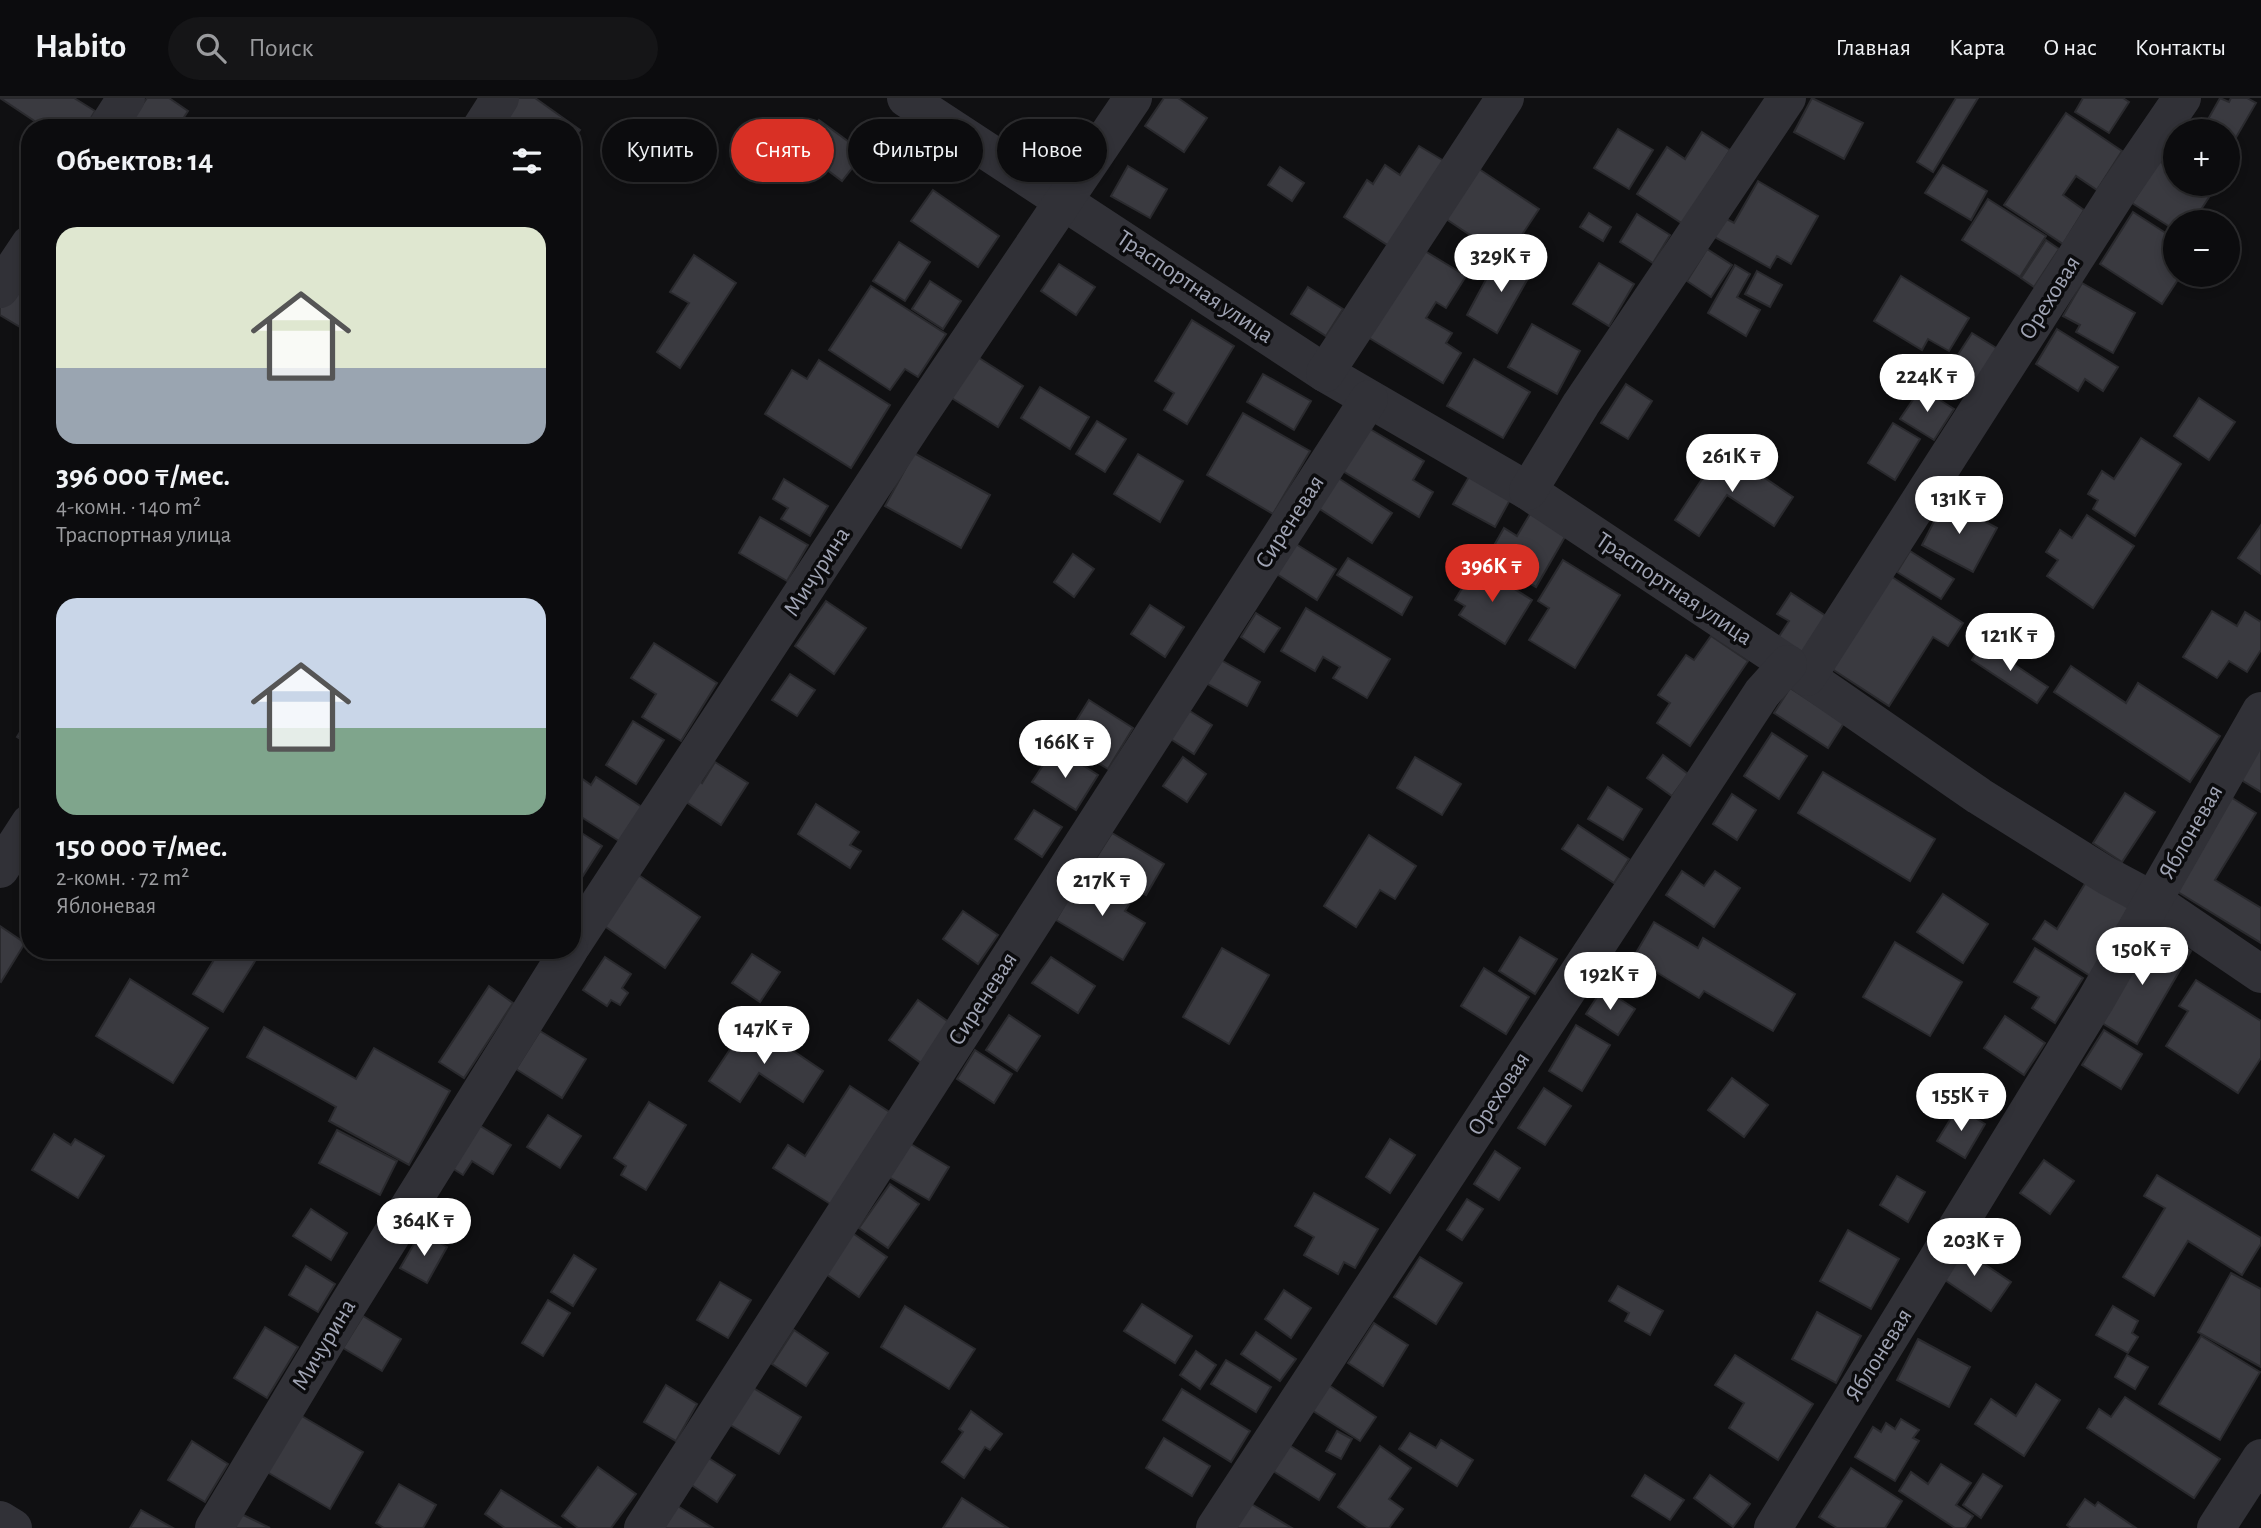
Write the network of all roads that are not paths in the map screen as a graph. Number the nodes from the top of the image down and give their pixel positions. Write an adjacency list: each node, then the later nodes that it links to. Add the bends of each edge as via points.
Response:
1 (500, 98): 7 (street)
2 (906, 98): 8 (street, Траспортная улица)
3 (1133, 98): 8 (street, Мичурина)
4 (1505, 98): 11 (street)
5 (1787, 98): 13 (street, via 1581,404)
6 (2182, 98): 14 (street, Ореховая)
7 (487, 119)
8 (1064, 200): 11 (street, Траспортная улица); 19 (street, Мичурина)
9 (21, 258): 10 (street)
10 (0, 289)
11 (1325, 373): 12 (street, Траспортная улица)
12 (1369, 399): 13 (street, Траспортная улица); 26 (street, Сиреневая)
13 (1528, 491): 14 (street, Траспортная улица)
14 (1798, 671): 18 (street, Траспортная улица, via 1979,796); 27 (street, Ореховая, via 1762,693)
15 (2261, 711): 18 (street, Яблоневая)
16 (21, 837): 17 (street)
17 (0, 869)
18 (2152, 900): 21 (street, Траспортная улица); 28 (street, Яблоневая, via 2096,1000)
19 (581, 931)
20 (563, 959): 25 (street, Мичурина)
21 (2261, 974)
22 (2261, 1458): 29 (street)
23 (0, 1520): 24 (street)
24 (13, 1528)
25 (214, 1528)
26 (643, 1528)
27 (1215, 1528)
28 (1773, 1528)
29 (2216, 1528)

